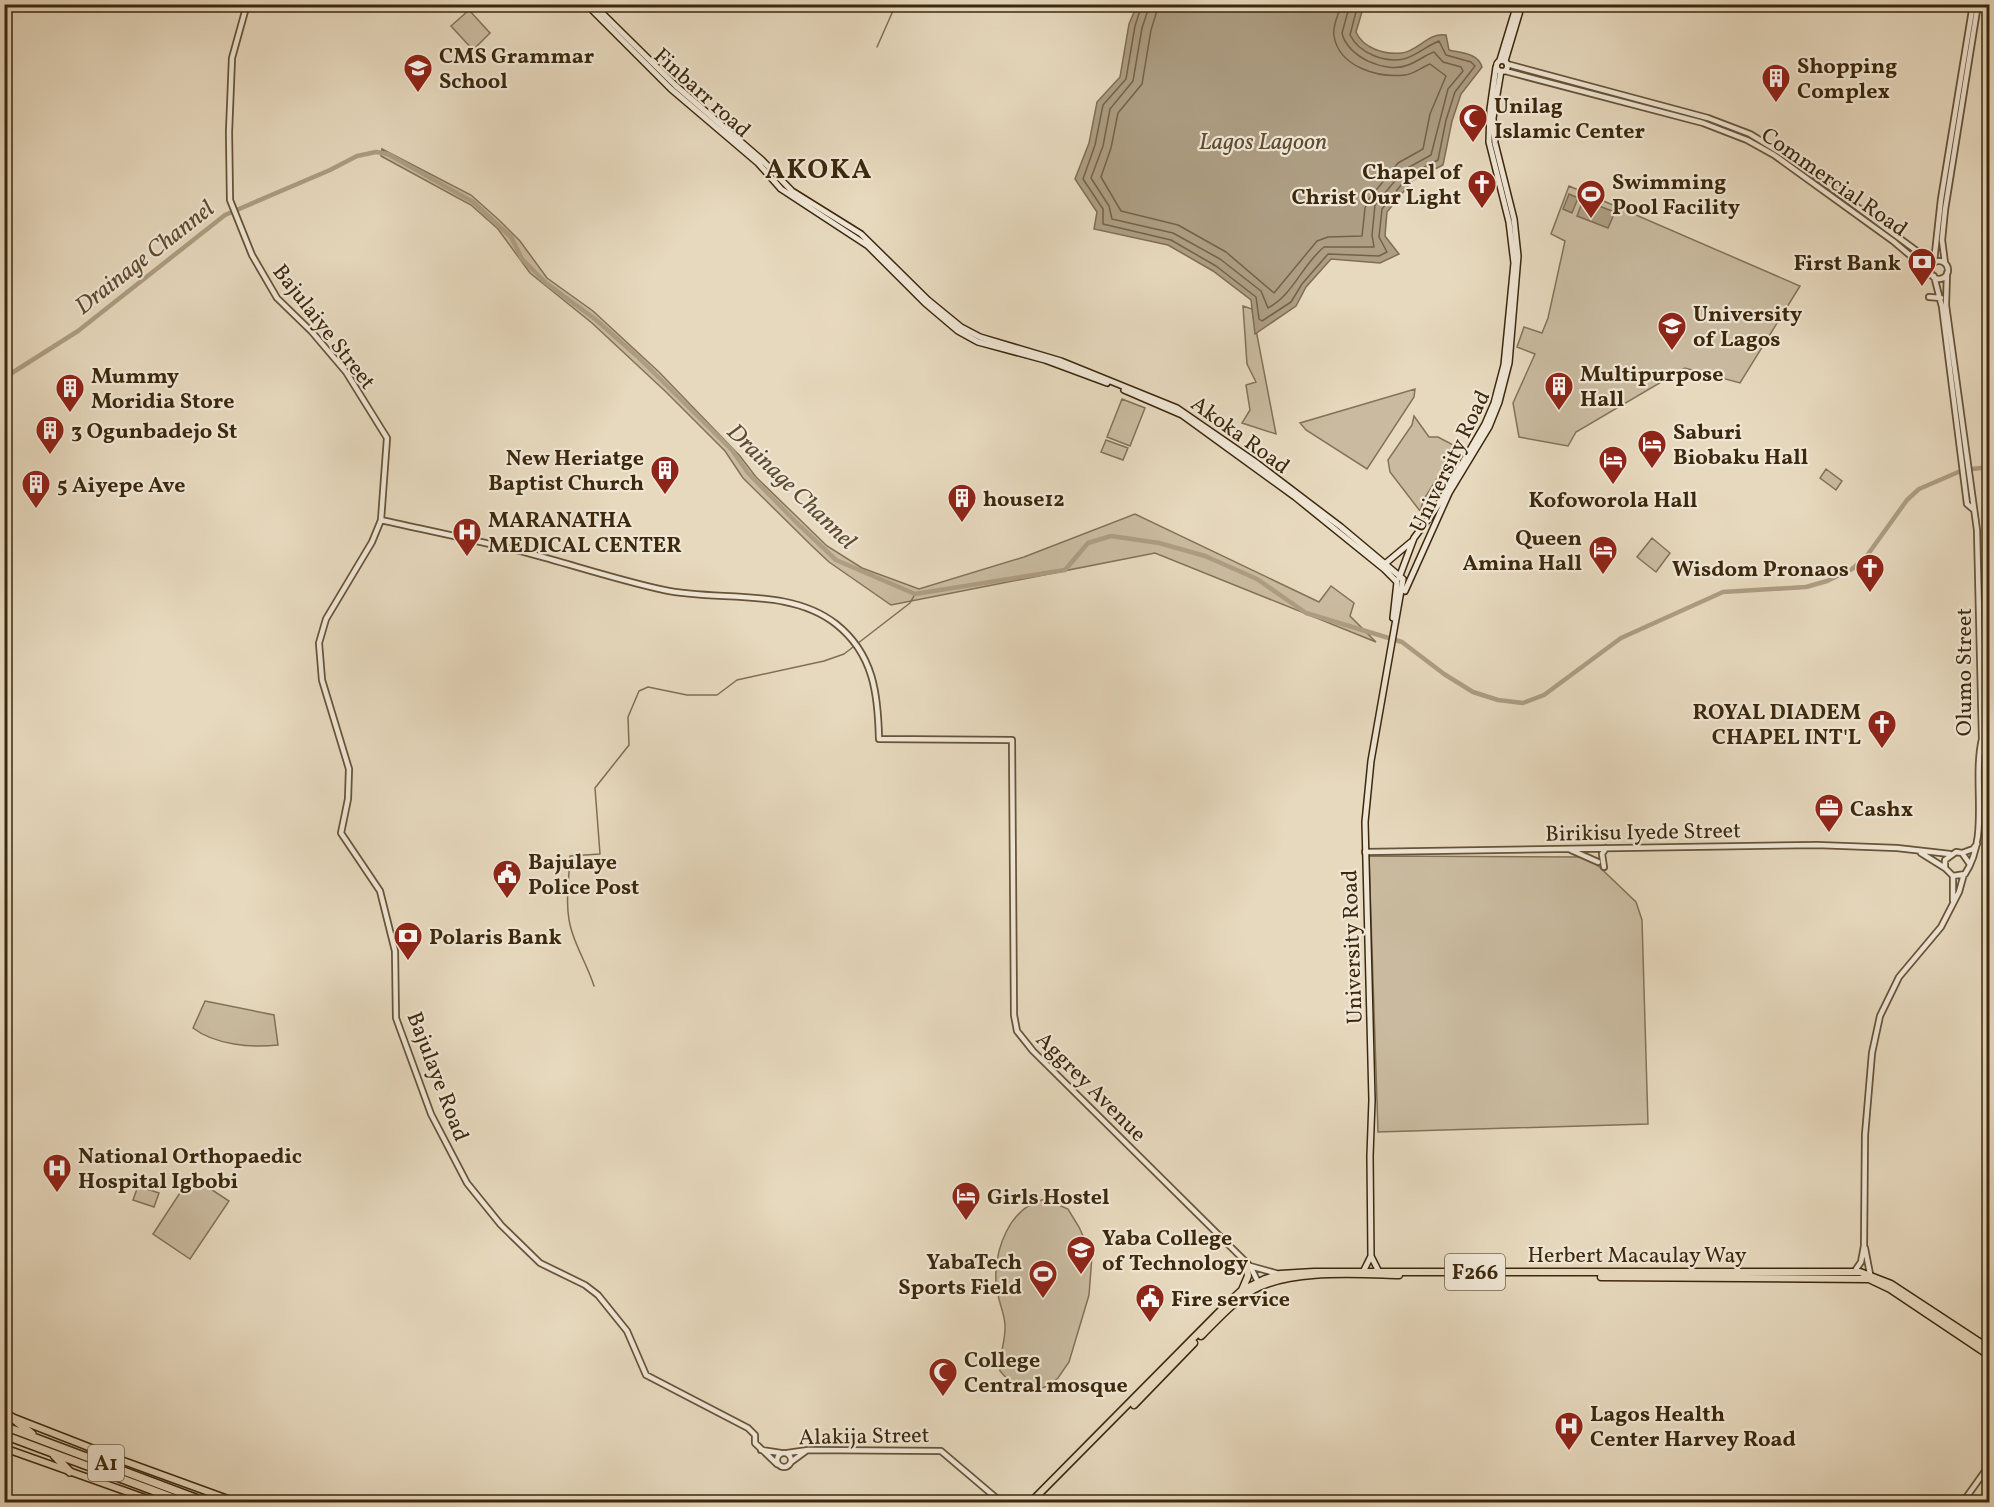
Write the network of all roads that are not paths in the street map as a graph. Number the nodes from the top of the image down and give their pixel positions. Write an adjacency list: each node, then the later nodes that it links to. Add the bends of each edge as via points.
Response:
1 (247, 4): 22 (street, Bajulaiye Street, via 232,58 230,200 263,276 277,298 346,372 387,438)
2 (586, 4): 8 (main road, Finbarr road)
3 (593, 4): 8 (main road, Finbarr road)
4 (1517, 4): 9 (main road)
5 (1522, 4): 9 (main road)
6 (1973, 4): 11 (street)
7 (1978, 4): 12 (street, via 1945,210)
8 (646, 61): 17 (main road, Finbarr road, via 762,160 792,191 861,234 928,300)
9 (1504, 62): 10 (main road); 10 (main road); 11 (street, Commercial Road, via 1708,118 1750,134 1799,164)
10 (1501, 70): 14 (street, Commercial Road, via 1703,123 1747,140 1774,155 1893,241); 23 (main road, University Road, via 1490,109 1490,142 1509,222 1514,263 1506,354 1490,414); 24 (main road, University Road, via 1493,118 1495,143 1514,219 1518,256 1509,363 1489,426 1449,493)
11 (1934, 263): 12 (street); 14 (street)
12 (1945, 263): 13 (street)
13 (1947, 273): 14 (street, via 1942,278); 19 (street, via 1946,305)
14 (1932, 275): 16 (street)
15 (1929, 297): 16 (street)
16 (1941, 298): 19 (street)
17 (979, 339): 18 (main road, Akoka Road, via 1061,361)
18 (1176, 410): 27 (main road, Akoka Road, via 1254,461); 28 (main road)
19 (1965, 465): 20 (street)
20 (1968, 487): 21 (street, Olumo Street); 21 (street, via 1967,504)
21 (1972, 509): 34 (street, Olumo Street, via 1977,530)
22 (381, 520): 49 (street, Bajulaiye Street, via 322,628 319,664 349,769 341,833 380,891 395,951); 52 (street, Aggrey Avenue, via 667,590 791,605 829,619 858,650 877,687 879,739 1012,740 1017,1031 1077,1097)
23 (1422, 529): 24 (main road, via 1423,537); 25 (main road, University Road)
24 (1430, 537): 26 (main road, University Road)
25 (1414, 538): 27 (main road); 29 (main road, University Road)
26 (1416, 562): 29 (main road); 31 (main road, University Road)
27 (1386, 563): 29 (main road, Akoka Road)
28 (1391, 574): 29 (main road); 30 (main road)
29 (1400, 576): 30 (main road, University Road); 31 (main road, via 1403,582)
30 (1397, 589): 32 (main road, University Road)
31 (1398, 613): 32 (main road)
32 (1391, 638): 38 (main road, University Road, via 1369,774)
33 (1989, 735): 34 (street)
34 (1982, 739): 35 (street, Olumo Street, via 1978,756)
35 (1977, 844): 40 (street); 43 (street)
36 (1607, 847): 37 (street, Birikisu Iyede Street); 39 (street, Birikisu Iyede Street, via 1816,845 1897,848); 44 (street, via 1602,854)
37 (1568, 849): 38 (street, Birikisu Iyede Street); 42 (street)
38 (1365, 852): 51 (main road, University Road, via 1372,1100)
39 (1921, 853): 41 (street, Birikisu Iyede Street); 45 (street, Birikisu Iyede Street)
40 (1962, 853): 41 (street); 43 (street)
41 (1950, 854): 45 (street)
42 (1598, 861)
43 (1969, 863): 46 (street)
44 (1604, 867)
45 (1945, 868): 47 (street)
46 (1965, 874): 47 (street); 48 (street)
47 (1953, 876): 48 (street)
48 (1953, 904): 50 (street, via 1941,927 1899,978 1884,1005 1872,1053 1865,1135)
49 (396, 977): 68 (street, Bajulaye Road, via 396,1018 431,1114 467,1183 501,1226 540,1263 598,1296 627,1331 646,1375 748,1428)
50 (1864, 1246): 55 (street); 57 (street)
51 (1371, 1256): 53 (main road); 54 (main road)
52 (1248, 1264): 56 (street); 58 (street); 59 (main road, via 1248,1276)
53 (1364, 1270): 54 (main road, Herbert Macaulay Way / F266); 56 (main road, Herbert Macaulay Way / F266)
54 (1378, 1270): 55 (main road, Herbert Macaulay Way / F266)
55 (1854, 1272): 57 (main road, Herbert Macaulay Way / F266)
56 (1280, 1274): 58 (main road, Herbert Macaulay Way / F266)
57 (1869, 1274): 60 (main road, Herbert Macaulay Way / F266, via 1891,1284)
58 (1258, 1282): 59 (main road, Herbert Macaulay Way / F266)
59 (1241, 1291): 78 (main road, Herbert Macaulay Way / F266)
60 (1989, 1349)
61 (1989, 1356): 78 (main road, Herbert Macaulay Way / F266, via 1890,1289 1864,1278 1286,1278 1261,1286 1237,1303)
62 (7, 1415): 65 (highway); 73 (main road)
63 (4, 1426): 65 (highway, A1)
64 (4, 1435): 70 (highway, A1)
65 (45, 1441): 67 (highway, A1)
66 (4, 1448): 77 (main road)
67 (71, 1450): 73 (highway); 81 (highway, A1)
68 (761, 1450): 71 (street, Alakija Street); 75 (street, Bajulaye Road)
69 (808, 1450): 72 (street, Alakija Street); 74 (street); 83 (street, Alakija Street, via 941,1451)
70 (52, 1453): 77 (highway); 80 (highway, A1)
71 (781, 1453): 72 (street); 75 (street)
72 (787, 1453): 74 (street)
73 (120, 1460): 82 (main road)
74 (790, 1463): 75 (street, via 783,1467)
75 (777, 1464)
76 (1989, 1464): 85 (street)
77 (70, 1472): 79 (main road)
78 (1033, 1502): 84 (street)
79 (156, 1503)
80 (184, 1503)
81 (206, 1503)
82 (236, 1503)
83 (1001, 1503)
84 (1022, 1503)
85 (1963, 1503)

